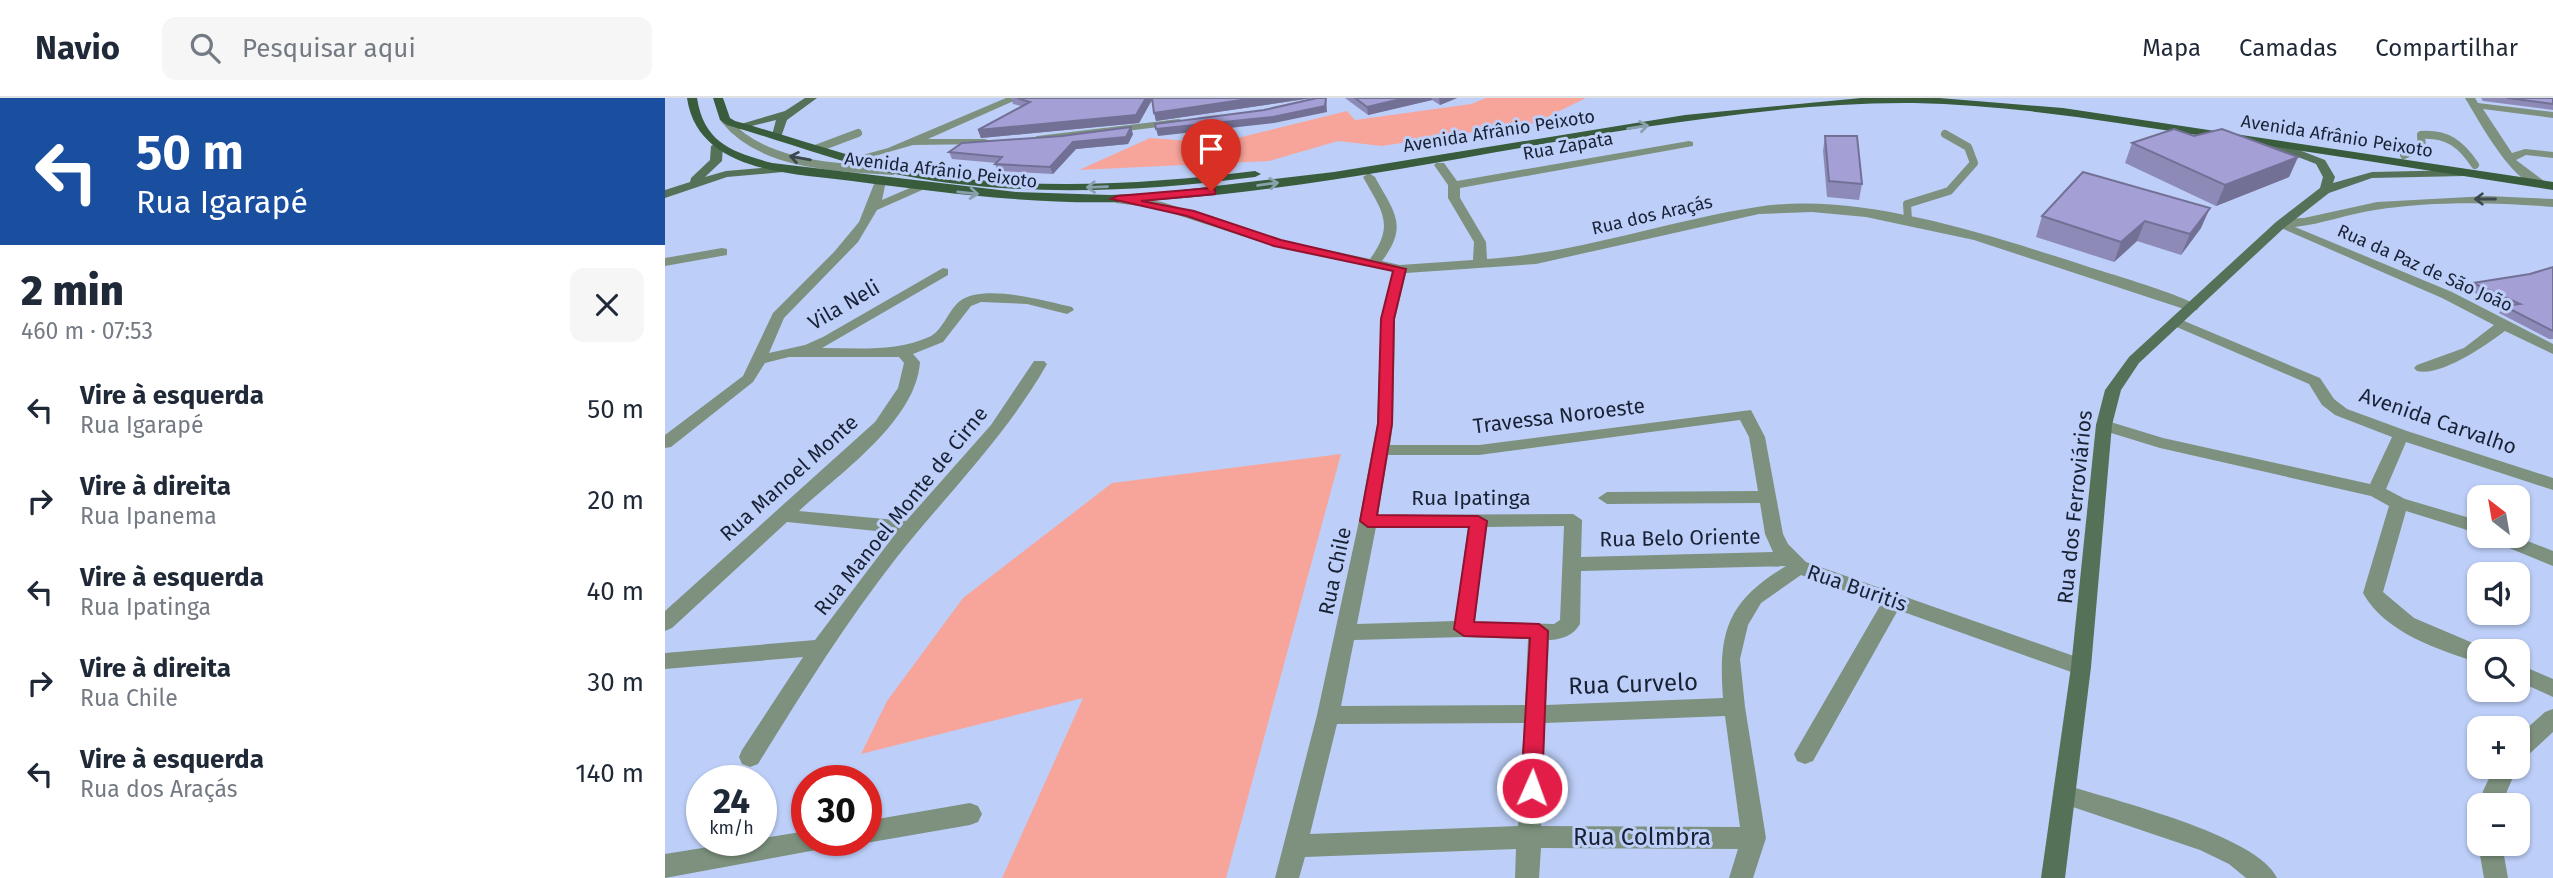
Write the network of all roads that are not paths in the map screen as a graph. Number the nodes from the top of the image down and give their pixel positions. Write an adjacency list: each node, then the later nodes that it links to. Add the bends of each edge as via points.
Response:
1 (692, 98): 21 (main road, via 707,140)
2 (718, 98): 10 (main road)
3 (812, 98): 8 (main road)
4 (1015, 98): 18 (street)
5 (1771, 98): 23 (main road, Avenida Afrânio Peixoto)
6 (2021, 98): 24 (main road, Avenida Afrânio Peixoto)
7 (2471, 102): 9 (street); 26 (street)
8 (790, 113): 12 (main road); 15 (main road, via 780,121)
9 (2553, 115)
10 (725, 120): 12 (main road, Avenida Afrânio Peixoto); 33 (lane, one-way to 10, via 778,153 739,137)
11 (1197, 120): 16 (street)
12 (739, 126): 15 (main road, Avenida Afrânio Peixoto)
13 (855, 132): 22 (lane)
14 (1945, 134): 47 (lane, via 1968,147 1974,163 1949,193 1907,204)
15 (777, 135): 22 (main road, Avenida Afrânio Peixoto)
16 (1020, 140)
17 (993, 142): 18 (street)
18 (908, 144): 27 (street); 29 (street, via 889,158)
19 (1689, 144): 40 (street, Rua Zapata)
20 (2274, 144): 31 (main road, Avenida Afrânio Peixoto); 42 (main road, via 2321,162 2329,177); 44 (main road, Avenida Afrânio Peixoto, one-way to 20, via 1266,184 1736,112 1865,100 2024,107)
21 (717, 146): 30 (main road, Avenida Afrânio Peixoto); 38 (main road, via 710,169)
22 (814, 147): 27 (main road, Avenida Afrânio Peixoto)
23 (1406, 151)
24 (2404, 155): 31 (main road, Avenida Afrânio Peixoto); 31 (lane, via 2421,148 2421,135 2440,135 2460,142)
25 (2553, 155): 26 (street, via 2525,152)
26 (2510, 158): 34 (street)
27 (854, 159): 29 (main road, Avenida Afrânio Peixoto)
28 (1440, 165): 40 (street)
29 (885, 168): 33 (main road, Avenida Afrânio Peixoto)
30 (783, 169): 37 (main road, Avenida Afrânio Peixoto); 38 (main road, via 747,171)
31 (2469, 169): 34 (main road, Avenida Afrânio Peixoto); 39 (main road, Avenida Afrânio Peixoto); 42 (main road, Rua dos Ferroviários, via 2372,175)
32 (1276, 171): 33 (main road, Avenida Afrânio Peixoto, one-way to 33, via 1084,188)
33 (916, 173)
34 (2524, 173): 36 (main road, Avenida Afrânio Peixoto); 39 (street)
35 (1369, 177): 51 (street, via 1393,228 1389,244)
36 (2553, 177)
37 (880, 181): 41 (main road, Avenida Afrânio Peixoto); 46 (street)
38 (685, 185): 43 (main road)
39 (2547, 185)
40 (1454, 186): 52 (street, via 1454,198 1480,242)
41 (923, 187): 44 (main road, Avenida Afrânio Peixoto, one-way to 44, via 1044,200); 46 (street)
42 (2325, 190): 48 (main road, Rua dos Ferroviários)
43 (665, 194)
44 (1117, 199): 51 (street, Rua dos Araçás, via 1190,213 1278,243)
45 (2553, 203): 48 (street, one-way to 48, via 2506,199 2427,202)
46 (872, 208): 62 (street, via 844,252 778,317)
47 (1907, 220): 52 (street, Rua dos Araçás, via 1846,210 1785,208 1697,222 1560,255); 55 (street, Rua dos Araçás, via 2032,254)
48 (2281, 224): 55 (main road, Rua dos Ferroviários); 58 (street, Rua da Paz de São João)
49 (722, 252): 50 (street)
50 (665, 261)
51 (1374, 262): 53 (street, Rua dos Araçás)
52 (1480, 265): 53 (street, Rua dos Araçás)
53 (1400, 269): 68 (street, Rua Chile, via 1388,319 1385,424)
54 (943, 272): 61 (street, Vila Neli, via 828,340)
55 (2192, 307): 57 (main road, Rua dos Ferroviários)
56 (1067, 310): 60 (street, via 1027,300 971,300 938,339)
57 (2177, 321): 65 (main road, Rua dos Ferroviários, via 2123,374 2113,390); 66 (street, Avenida Carvalho, via 2316,384 2341,412)
58 (2504, 324): 59 (street, Rua da Paz de São João); 64 (street, via 2469,351)
59 (2551, 348)
60 (903, 352): 61 (street); 74 (street, Rua Manoel Monte, via 912,362 912,371 899,403 873,435)
61 (791, 354): 62 (street, Vila Neli)
62 (761, 359): 67 (street, via 734,392)
63 (1039, 364): 78 (street, Rua Manoel Monte de Cirne, via 996,432)
64 (2422, 368)
65 (2104, 425): 70 (street, via 2160,443); 91 (main road, Rua dos Ferroviários)
66 (2401, 435): 69 (street, Avenida Carvalho); 70 (street)
67 (665, 443)
68 (1379, 450): 71 (street, Travessa Noroeste, via 1523,445 1745,414 1757,437); 75 (street, Rua Chile)
69 (2553, 484)
70 (2376, 491): 73 (street)
71 (1765, 497): 72 (street); 81 (street, via 1774,534)
72 (1607, 498)
73 (2399, 503): 77 (street); 89 (street, via 2373,593 2405,621)
74 (782, 515): 78 (street); 84 (street, Rua Manoel Monte)
75 (1368, 521): 76 (street, Rua Ipatinga); 87 (street, Rua Chile)
76 (1478, 521): 82 (street, Rua Ipatinga, via 1573,520); 85 (street)
77 (2467, 524)
78 (911, 528): 88 (street, Rua Manoel Monte de Cirne)
79 (2527, 548): 80 (street)
80 (2553, 559)
81 (1793, 563): 82 (street, Rua Belo Oriente); 83 (street, Rua Buritis); 94 (street, Rua Buritis, via 1754,598 1738,624 1730,659)
82 (1573, 564): 86 (street, via 1567,628)
83 (1893, 601): 91 (street, Rua Buritis); 99 (street)
84 (665, 623)
85 (1464, 629): 86 (street); 87 (street)
86 (1539, 631): 95 (street)
87 (1345, 632): 96 (street, Rua Chile)
88 (818, 648): 90 (street); 100 (street, Rua Manoel Monte de Cirne)
89 (2467, 649)
90 (665, 661)
91 (2081, 667): 101 (main road, Rua dos Ferroviários)
92 (2530, 678): 93 (street)
93 (2553, 688)
94 (1734, 707): 95 (street, Rua Curvelo); 105 (street, Rua Buritis)
95 (1534, 714): 96 (street, Rua Curvelo); 104 (street)
96 (1328, 715): 107 (street, Rua Chile)
97 (2553, 718): 98 (street)
98 (2530, 739)
99 (1805, 754)
100 (750, 757)
101 (2066, 794): 113 (main road, Rua dos Ferroviários); 114 (street, via 2206,841 2238,856)
102 (970, 814): 103 (street)
103 (882, 829)
104 (1530, 837): 105 (street, Rua Colmbra); 107 (street, Rua Colmbra); 111 (street)
105 (1754, 838): 112 (street, Rua Buritis)
106 (791, 845): 109 (street)
107 (1296, 846): 110 (street, Rua Chile)
108 (2492, 856): 115 (street)
109 (665, 866)
110 (1287, 878)
111 (1527, 878)
112 (1741, 878)
113 (2053, 878)
114 (2265, 878)
115 (2496, 878)

